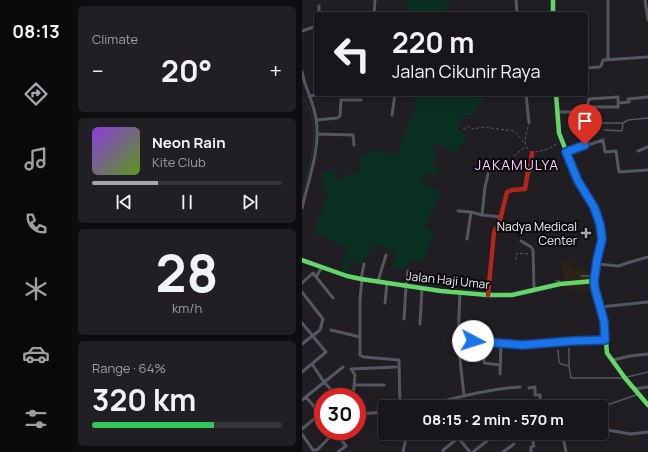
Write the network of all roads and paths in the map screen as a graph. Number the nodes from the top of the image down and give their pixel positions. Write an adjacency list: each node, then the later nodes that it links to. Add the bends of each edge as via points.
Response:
1 (375, 0): 8 (street)
2 (516, 0): 9 (street)
3 (553, 0): 10 (street)
4 (608, 0): 15 (street)
5 (645, 0): 11 (street)
6 (319, 6): 7 (street)
7 (319, 12)
8 (374, 12)
9 (517, 12)
10 (553, 12)
11 (648, 20)
12 (314, 27): 13 (street)
13 (302, 31)
14 (648, 57): 15 (street)
15 (608, 60): 16 (street, via 603,60 599,67)
16 (588, 68)
17 (302, 72): 19 (street)
18 (314, 95): 19 (street)
19 (309, 96): 30 (street)
20 (395, 96): 28 (street)
21 (526, 96): 31 (street)
22 (556, 96): 27 (street)
23 (648, 97): 25 (street)
24 (361, 100): 30 (street, via 341,100 338,118)
25 (618, 103): 26 (street, via 618,106); 26 (street, via 618,96 589,98)
26 (587, 107): 27 (street, via 587,112)
27 (557, 112): 37 (street)
28 (392, 114)
29 (648, 118): 33 (lane)
30 (317, 120): 36 (street)
31 (529, 123): 38 (path)
32 (601, 123): 33 (lane)
33 (623, 123): 35 (lane, via 622,131)
34 (463, 130): 38 (path, via 469,126 473,129 483,127 514,131)
35 (605, 130)
36 (317, 134): 39 (street, via 353,135); 48 (street, via 317,145)
37 (562, 140): 43 (street); 44 (path, via 548,149)
38 (525, 142): 40 (path)
39 (354, 145)
40 (526, 146): 44 (path); 45 (path)
41 (648, 148): 42 (street)
42 (638, 151)
43 (566, 152): 46 (street, via 603,140 605,152 616,151 619,172); 61 (street, via 579,185 594,207 599,220 602,239)
44 (532, 153): 52 (street, via 525,189 507,192)
45 (514, 156)
46 (648, 170)
47 (488, 174): 51 (street)
48 (302, 208)
49 (458, 211): 50 (street)
50 (471, 212): 51 (street); 53 (street)
51 (482, 214): 52 (street)
52 (501, 217): 76 (street, via 494,232)
53 (467, 238)
54 (521, 241): 56 (street, via 531,247)
55 (386, 254): 68 (street)
56 (533, 254): 59 (path, via 517,253); 73 (street)
57 (648, 257): 61 (street, via 619,266)
58 (302, 260): 62 (street, Jalan Haji Umar)
59 (516, 260)
60 (364, 264): 67 (street)
61 (596, 264): 66 (street)
62 (322, 267): 65 (street); 67 (street, Jalan Haji Umar)
63 (408, 271): 71 (street)
64 (581, 276): 66 (lane)
65 (316, 277): 69 (street, via 312,273); 77 (street)
66 (594, 278): 73 (street, Jalan Haji Umar); 80 (street)
67 (361, 279): 68 (street, Jalan Haji Umar); 86 (street)
68 (378, 281): 70 (street, Jalan Haji Umar)
69 (302, 283)
70 (387, 283): 71 (street, Jalan Haji Umar); 79 (street)
71 (406, 286): 72 (street, Jalan Haji Umar); 81 (street)
72 (422, 288): 75 (street, Jalan Haji Umar); 83 (street)
73 (534, 289): 76 (street, Jalan Haji Umar, via 506,296)
74 (302, 292): 85 (street, via 323,319 320,330)
75 (460, 292): 76 (street, Jalan Haji Umar); 87 (street)
76 (488, 294)
77 (333, 298)
78 (648, 302): 80 (street)
79 (385, 303)
80 (600, 307): 88 (street)
81 (404, 319)
82 (302, 323): 85 (street)
83 (420, 324)
84 (331, 330): 86 (street)
85 (313, 336): 90 (street); 96 (street, via 326,352)
86 (360, 337): 118 (street, via 362,356 399,361)
87 (458, 340): 89 (street); 115 (street)
88 (605, 340): 89 (street, via 522,345); 95 (street, via 607,352)
89 (501, 343): 97 (street)
90 (302, 344)
91 (484, 348): 97 (street, via 484,363)
92 (569, 348): 98 (lane)
93 (558, 350): 98 (lane, via 559,362)
94 (648, 354): 95 (street)
95 (612, 360): 104 (street)
96 (312, 364): 101 (street); 105 (street)
97 (500, 365): 103 (street)
98 (569, 366): 104 (lane, via 570,376 574,379)
99 (343, 367): 105 (street)
100 (396, 367): 106 (street, via 351,369 355,375)
101 (302, 372)
102 (648, 372): 104 (lane)
103 (500, 374)
104 (625, 378): 113 (street)
105 (324, 382): 110 (street); 116 (street)
106 (355, 385): 107 (street); 111 (street)
107 (384, 385)
108 (520, 387): 115 (street)
109 (648, 387): 113 (street)
110 (330, 388)
111 (354, 388)
112 (529, 388): 120 (street, via 535,387 535,396 540,395)
113 (634, 389): 114 (street)
114 (638, 394): 121 (lane); 122 (street)
115 (464, 396): 119 (street)
116 (306, 397): 117 (street); 123 (street)
117 (302, 400)
118 (400, 400)
119 (449, 400)
120 (540, 400)
121 (608, 405)
122 (648, 405)
123 (314, 406)
124 (378, 413): 125 (street)
125 (366, 414)
126 (314, 421): 127 (street)
127 (302, 429)
128 (608, 430): 129 (street, via 631,434)
129 (648, 432)
130 (302, 434): 131 (street, via 313,450 317,450)
131 (326, 440)
132 (341, 440): 140 (street, via 346,446)
133 (406, 440): 141 (street)
134 (456, 440): 142 (street)
135 (461, 440): 143 (street)
136 (488, 440): 144 (street)
137 (533, 440): 146 (street)
138 (564, 442): 147 (street)
139 (514, 444): 145 (street)
140 (338, 452)
141 (403, 452)
142 (442, 452)
143 (470, 452)
144 (473, 452)
145 (503, 452)
146 (531, 452)
147 (566, 452)

